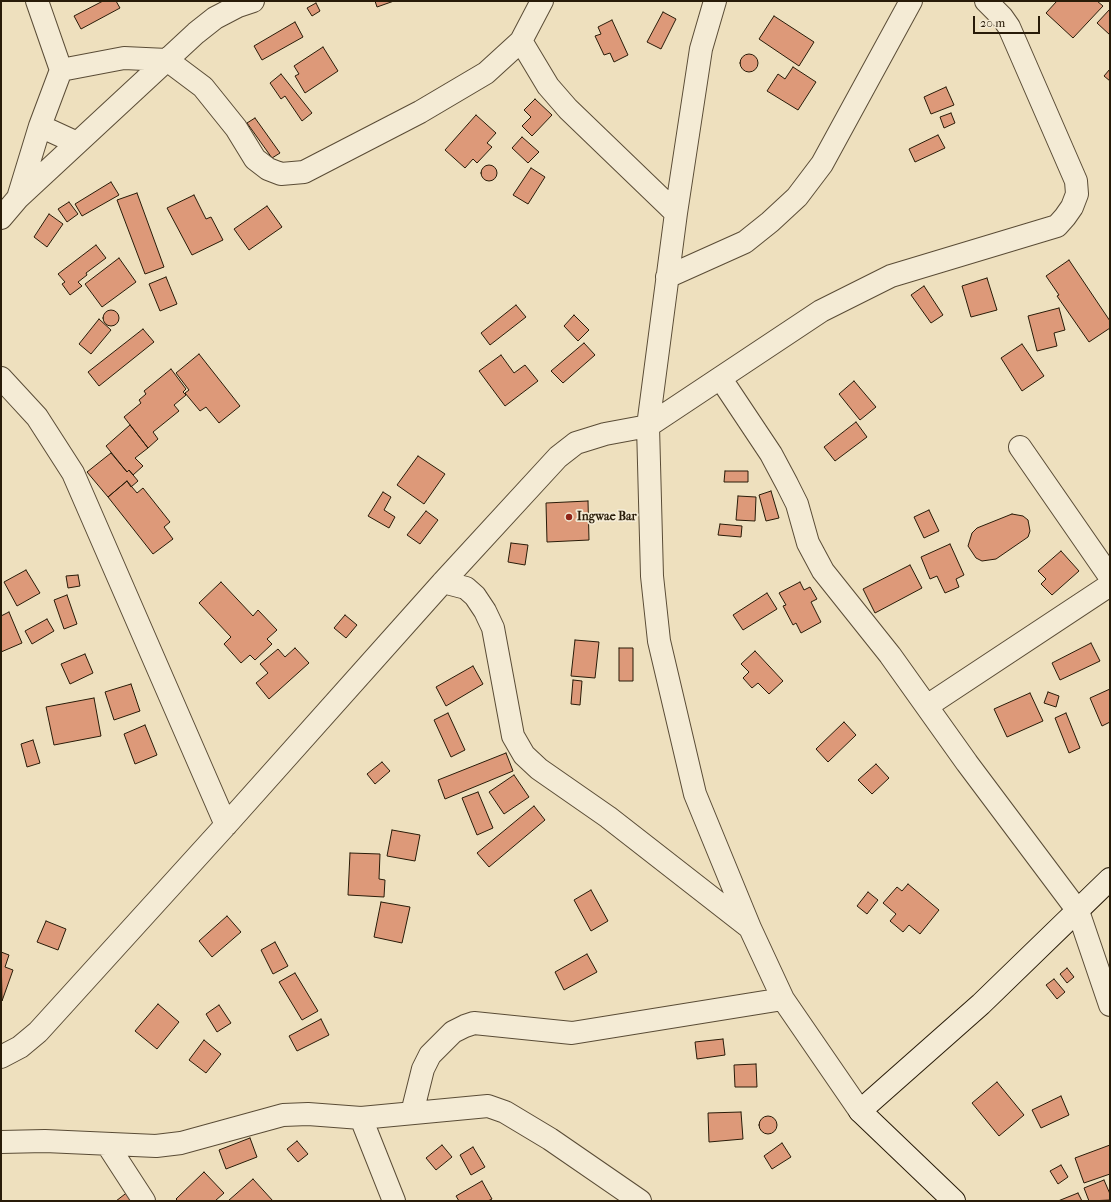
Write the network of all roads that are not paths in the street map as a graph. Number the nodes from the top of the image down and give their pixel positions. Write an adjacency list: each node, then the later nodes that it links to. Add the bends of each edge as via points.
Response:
1 (37, 1): 10 (street)
2 (253, 1): 7 (street)
3 (542, 1): 8 (street)
4 (715, 1): 14 (street, via 702,49)
5 (912, 1): 16 (street, via 822,164 798,197 745,242)
6 (986, 1): 18 (street, via 1002,16 1009,27 1076,181 1077,194 1065,217 1057,226 891,276 821,311)
7 (213, 9): 9 (street)
8 (521, 41): 9 (street, via 486,73 420,112 304,172 281,174 268,169 255,158 236,128 203,87); 14 (street, via 548,86)
9 (167, 60): 10 (street, via 124,58); 12 (street)
10 (62, 70): 11 (street)
11 (40, 126): 12 (street); 13 (street)
12 (77, 143): 13 (street)
13 (18, 198): 15 (street)
14 (676, 213): 16 (street)
15 (1, 218)
16 (667, 277): 19 (street)
17 (1, 378): 25 (street, via 37,417 73,473)
18 (721, 379): 19 (street); 24 (street, via 787,484 797,504 808,543 823,571)
19 (648, 426): 22 (street, via 605,434 576,443 558,457); 28 (street, via 652,576 659,641 695,794)
20 (1020, 447): 21 (street)
21 (1110, 577)
22 (443, 582): 25 (street); 28 (street, via 471,592 485,611 493,628 513,736 524,755)
23 (1110, 584): 24 (street)
24 (927, 706): 27 (street, via 967,764)
25 (226, 825): 31 (street, via 38,1032 20,1047)
26 (1110, 879): 27 (street)
27 (1078, 911): 30 (street); 32 (street, via 981,1004)
28 (750, 928): 29 (street)
29 (783, 999): 32 (street); 33 (street, via 572,1033 474,1023 454,1032 430,1055 420,1077)
30 (1110, 1005)
31 (1, 1057)
32 (860, 1111): 40 (street)
33 (412, 1113): 34 (street); 39 (street, via 488,1106 505,1112 550,1139)
34 (361, 1118): 36 (street, via 283,1115 181,1143 156,1146); 38 (street)
35 (1, 1142): 36 (street)
36 (107, 1144): 37 (street)
37 (144, 1201)
38 (394, 1201)
39 (640, 1201)
40 (954, 1201)

